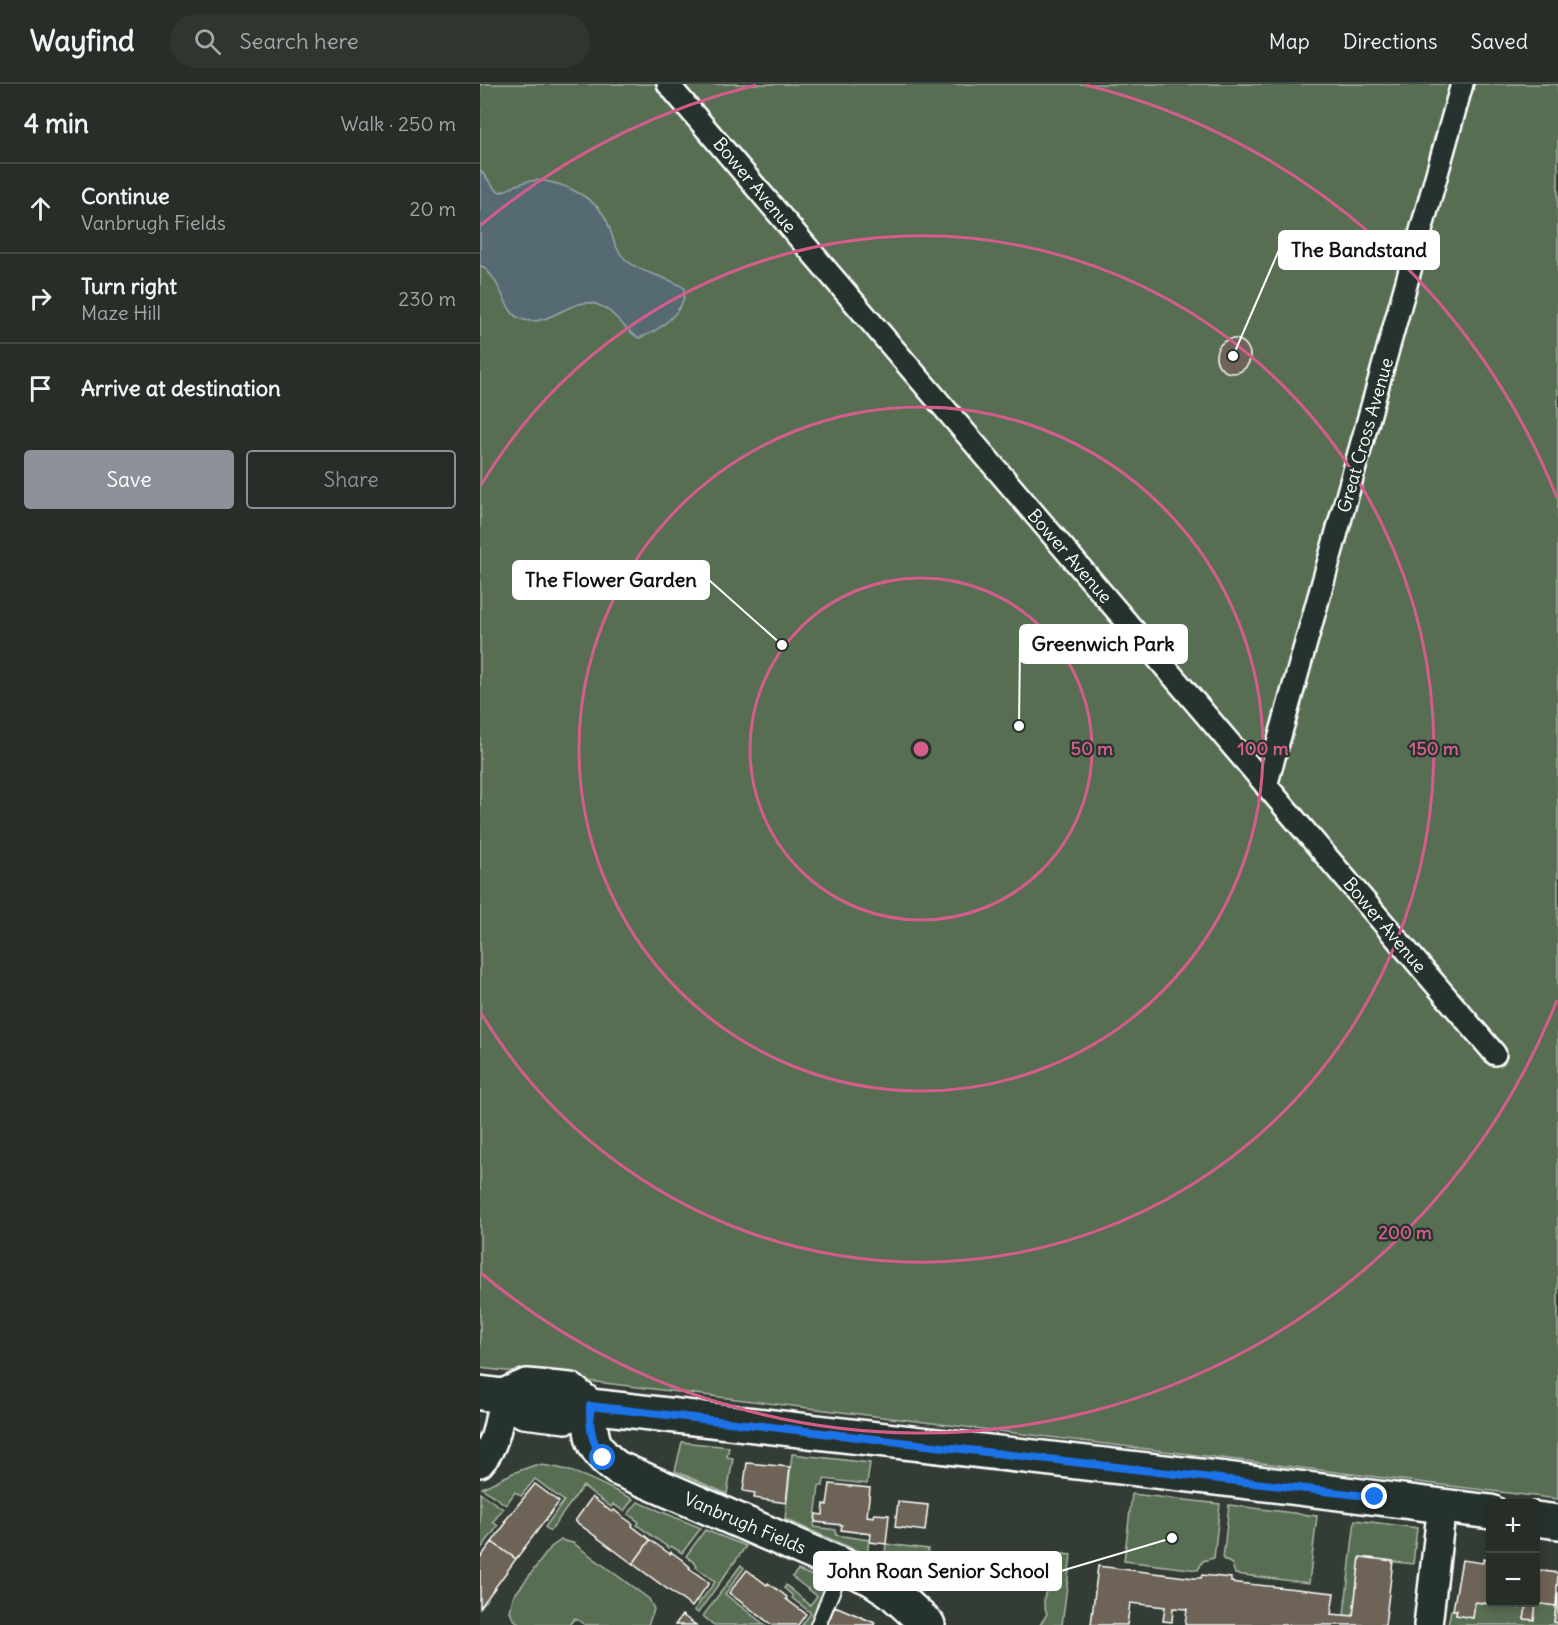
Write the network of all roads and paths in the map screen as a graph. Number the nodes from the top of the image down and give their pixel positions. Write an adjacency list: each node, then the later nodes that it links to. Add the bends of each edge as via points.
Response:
1 (668, 84): 3 (street, Bower Avenue)
2 (1462, 84): 3 (street, Great Cross Avenue)
3 (1266, 786): 4 (street, Bower Avenue)
4 (1495, 1054)
5 (491, 1394): 6 (street, via 527,1386 570,1390); 7 (street, via 497,1431)
6 (590, 1406): 8 (street); 12 (street, Vanbrugh Fields, via 594,1445 617,1468)
7 (480, 1462)
8 (1442, 1505): 9 (street); 15 (street)
9 (1486, 1511)
10 (1540, 1519): 11 (street)
11 (1558, 1522)
12 (843, 1565): 13 (lane); 14 (street, Vanbrugh Fields, via 892,1592)
13 (818, 1625)
14 (928, 1625)
15 (1428, 1625)

